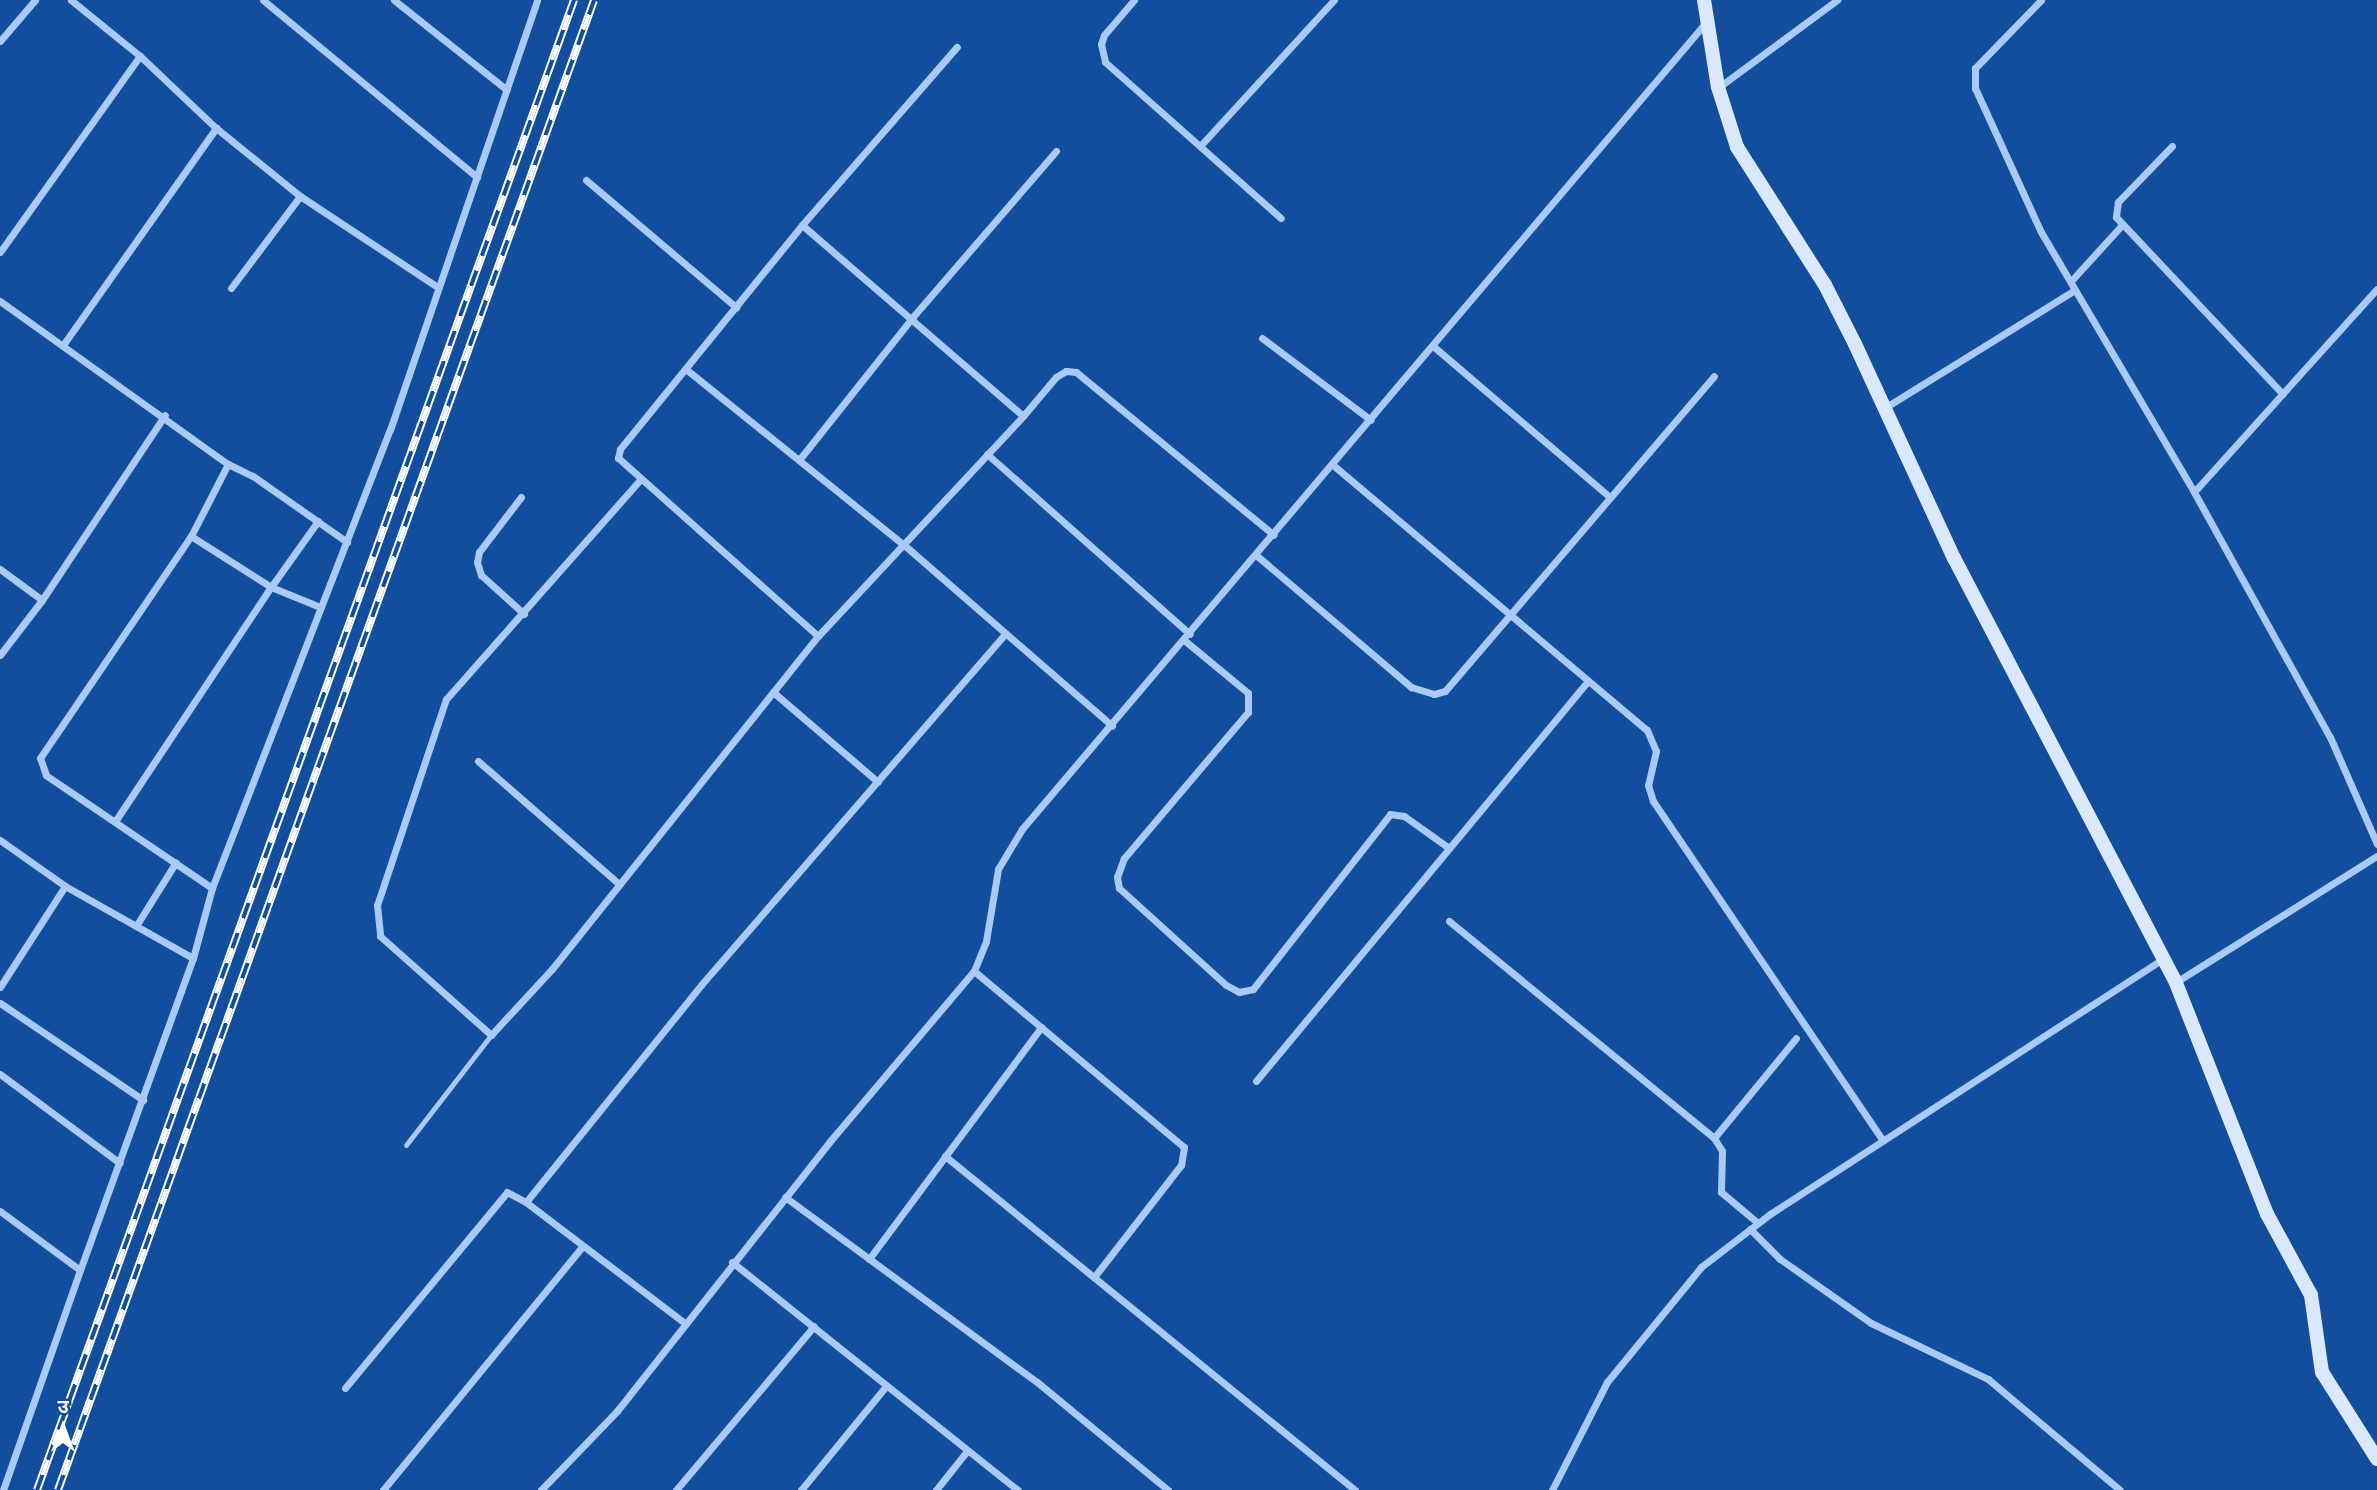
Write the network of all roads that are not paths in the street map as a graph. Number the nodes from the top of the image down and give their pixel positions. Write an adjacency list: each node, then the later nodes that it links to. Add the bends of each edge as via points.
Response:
1 (35, 0): 12 (street)
2 (71, 0): 14 (street)
3 (263, 0): 21 (street)
4 (394, 0): 16 (street)
5 (537, 0): 16 (street)
6 (1134, 0): 18 (street, via 1104,35 1105,62)
7 (1334, 0): 18 (street)
8 (1704, 0): 11 (street)
9 (1837, 0): 15 (street)
10 (2041, 0): 28 (street, via 1981,61 1973,78 2041,232)
11 (1706, 21): 15 (street); 38 (street)
12 (0, 41)
13 (957, 47): 25 (street)
14 (140, 56): 17 (street); 27 (street)
15 (1718, 87): 42 (street, via 1752,176 1825,285)
16 (507, 90): 21 (street)
17 (216, 128): 23 (street); 37 (street)
18 (1201, 145): 24 (street)
19 (2172, 146): 26 (street, via 2118,202 2115,209)
20 (1056, 151): 35 (street)
21 (477, 177): 29 (street)
22 (586, 180): 34 (street)
23 (300, 196): 29 (street); 30 (street)
24 (1281, 218)
25 (802, 225): 34 (street); 35 (street)
26 (2121, 226): 28 (street); 41 (street)
27 (0, 252)
28 (2071, 281): 32 (street)
29 (436, 286): 57 (street, via 390,430)
30 (231, 288)
31 (2377, 289): 41 (street)
32 (2075, 290): 42 (street); 51 (street)
33 (0, 301): 37 (street)
34 (736, 307): 39 (street)
35 (911, 319): 44 (street); 47 (street)
36 (1262, 338): 45 (street)
37 (63, 345): 43 (street)
38 (1433, 346): 45 (street); 53 (street)
39 (687, 370): 47 (street); 50 (street, via 620,449 618,458)
40 (1714, 376): 53 (street)
41 (2283, 394): 51 (street)
42 (1886, 407): 87 (street, via 1954,558)
43 (165, 415): 48 (street); 62 (street)
44 (1023, 416): 46 (street); 55 (street, via 1056,377 1066,371 1076,373)
45 (1371, 419): 49 (street)
46 (987, 454): 58 (street); 68 (street)
47 (799, 460): 58 (street)
48 (228, 464): 54 (street); 56 (street)
49 (1332, 465): 55 (street); 65 (street)
50 (639, 481): 64 (street); 67 (street)
51 (2194, 492): 77 (street, via 2330,737)
52 (520, 497): 64 (street, via 479,552 477,562 481,575)
53 (1610, 497): 65 (street)
54 (318, 521): 57 (street); 61 (street)
55 (1274, 535): 59 (street)
56 (191, 536): 61 (street); 75 (street, via 40,758 46,775)
57 (347, 542): 63 (street)
58 (902, 544): 66 (street); 67 (street)
59 (1256, 555): 65 (street, via 1421,693 1445,691); 68 (street)
60 (0, 569): 62 (street)
61 (271, 587): 63 (street); 75 (street)
62 (42, 600): 69 (street)
63 (320, 607): 83 (street)
64 (524, 614): 93 (street, via 446,699 375,914 380,936)
65 (1508, 615): 70 (street)
66 (1005, 634): 72 (street); 74 (street)
67 (818, 636): 71 (street)
68 (1187, 637): 72 (street); 78 (street, via 1248,693 1248,712 1124,858 1117,877 1119,888 1226,985 1239,992 1254,989 1390,814 1404,817)
69 (0, 655)
70 (1588, 681): 78 (street); 99 (street, via 1654,740 1656,761 1648,785 1658,809)
71 (772, 692): 74 (street); 81 (street)
72 (1112, 726): 88 (street, via 1010,847 998,869 986,941)
73 (478, 761): 81 (street)
74 (877, 782): 104 (street, via 701,985)
75 (116, 820): 80 (street)
76 (0, 839): 82 (street)
77 (2377, 844)
78 (1449, 848): 96 (street)
79 (2377, 856): 89 (street)
80 (176, 862): 83 (street); 85 (street)
81 (620, 884): 93 (street, via 552,969)
82 (65, 886): 85 (street); 90 (street)
83 (212, 888): 86 (street)
84 (1449, 921): 98 (street)
85 (136, 926): 86 (street)
86 (193, 958): 97 (street)
87 (2164, 959): 89 (street); 99 (street)
88 (974, 971): 92 (street); 103 (street)
89 (2176, 983): 118 (street, via 2267,1214 2311,1295 2322,1372)
90 (0, 986)
91 (0, 1003): 97 (street)
92 (1041, 1027): 101 (street); 112 (street, via 1184,1147 1185,1154)
93 (491, 1035): 100 (lane)
94 (1797, 1038): 98 (street)
95 (0, 1074): 102 (street)
96 (1256, 1081)
97 (143, 1100): 102 (street)
98 (1714, 1138): 106 (street, via 1722,1151 1721,1192)
99 (1883, 1141): 106 (street)
100 (406, 1145)
101 (945, 1156): 109 (street); 112 (street)
102 (120, 1163): 111 (street)
103 (785, 1197): 109 (street); 110 (street)
104 (526, 1202): 108 (street); 116 (street, via 507,1192)
105 (0, 1211): 111 (street)
106 (1758, 1223): 107 (street)
107 (1750, 1229): 128 (street, via 1701,1267 1607,1382); 129 (street, via 1780,1259 1871,1323 1988,1379)
108 (582, 1247): 113 (street, via 602,1256); 120 (street)
109 (869, 1259): 126 (street, via 1037,1382)
110 (733, 1262): 113 (street); 114 (street)
111 (80, 1270): 119 (street)
112 (1094, 1277): 127 (street)
113 (686, 1324): 121 (street, via 617,1412)
114 (814, 1326): 115 (street); 122 (street)
115 (886, 1386): 117 (street); 123 (street)
116 (345, 1388)
117 (967, 1451): 124 (street); 125 (street)
118 (2377, 1459)
119 (3, 1490)
120 (383, 1490)
121 (541, 1490)
122 (676, 1490)
123 (801, 1490)
124 (936, 1490)
125 (1018, 1490)
126 (1168, 1490)
127 (1355, 1490)
128 (1552, 1490)
129 (2120, 1490)

